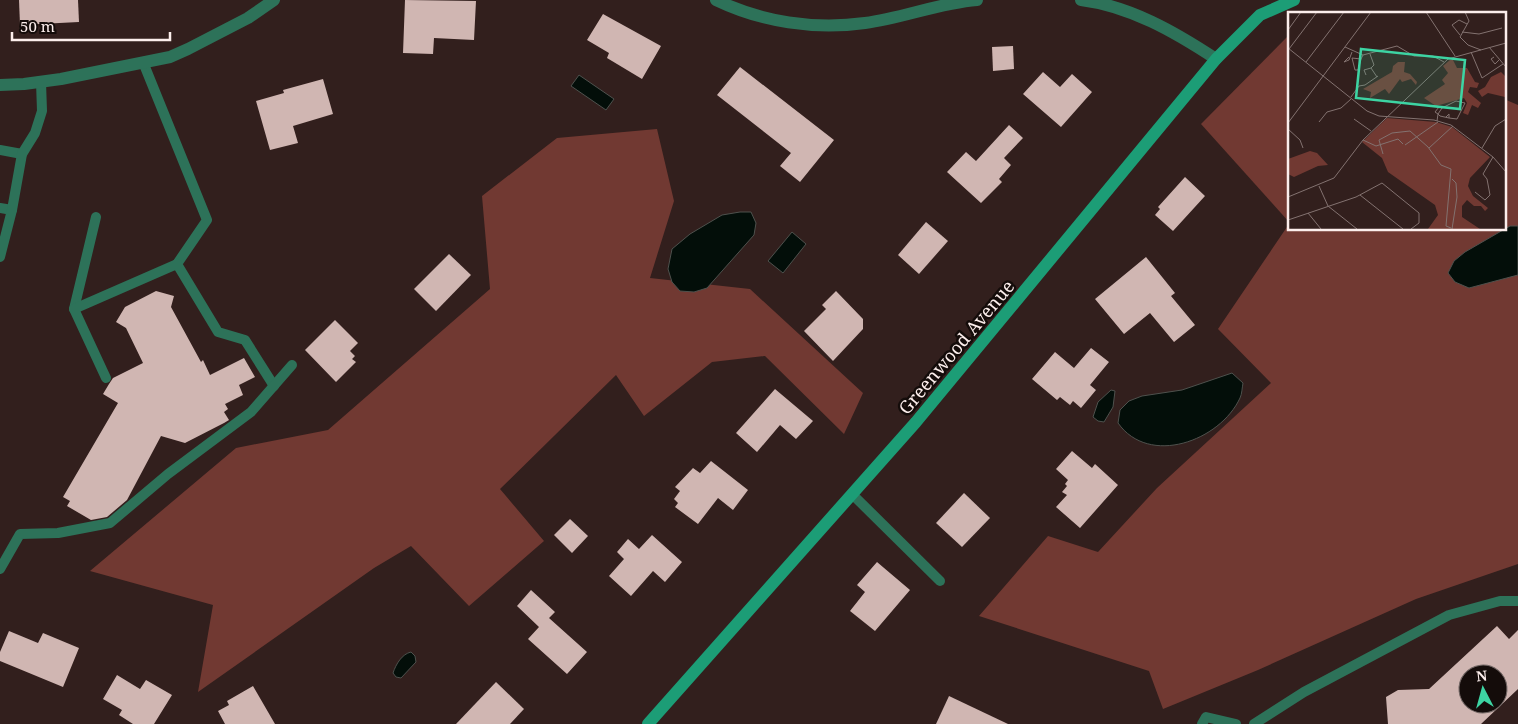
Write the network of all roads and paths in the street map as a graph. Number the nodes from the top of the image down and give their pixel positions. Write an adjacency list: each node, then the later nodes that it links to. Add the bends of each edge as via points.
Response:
1 (274, 0): 7 (street, via 188,50)
2 (716, 0): 3 (street, via 776,21 831,26 864,23 954,2)
3 (977, 0)
4 (1081, 0): 6 (street, via 1146,20 1184,38)
5 (1294, 0): 6 (main road, Greenwood Avenue, via 1260,15)
6 (1216, 59): 21 (main road, Greenwood Avenue, via 916,422)
7 (143, 62): 8 (street); 16 (lane, via 207,220)
8 (41, 82): 9 (street); 11 (lane, via 42,112 35,133)
9 (0, 85)
10 (0, 150): 11 (lane)
11 (22, 154): 13 (lane)
12 (0, 208): 13 (lane)
13 (12, 210): 15 (lane)
14 (96, 217): 17 (lane)
15 (0, 257)
16 (177, 264): 17 (lane); 20 (lane, via 218,332 246,340)
17 (74, 309): 19 (lane)
18 (292, 365): 20 (lane)
19 (106, 378)
20 (274, 386): 22 (lane, via 251,412 168,474 110,523 58,534 20,534)
21 (852, 494): 23 (lane); 25 (main road, Greenwood Avenue)
22 (0, 569)
23 (940, 581)
24 (1518, 601): 28 (lane, via 1500,601 1449,615 1304,692)
25 (648, 724)
26 (1202, 724): 27 (lane, via 1206,717)
27 (1236, 724)
28 (1254, 724)

